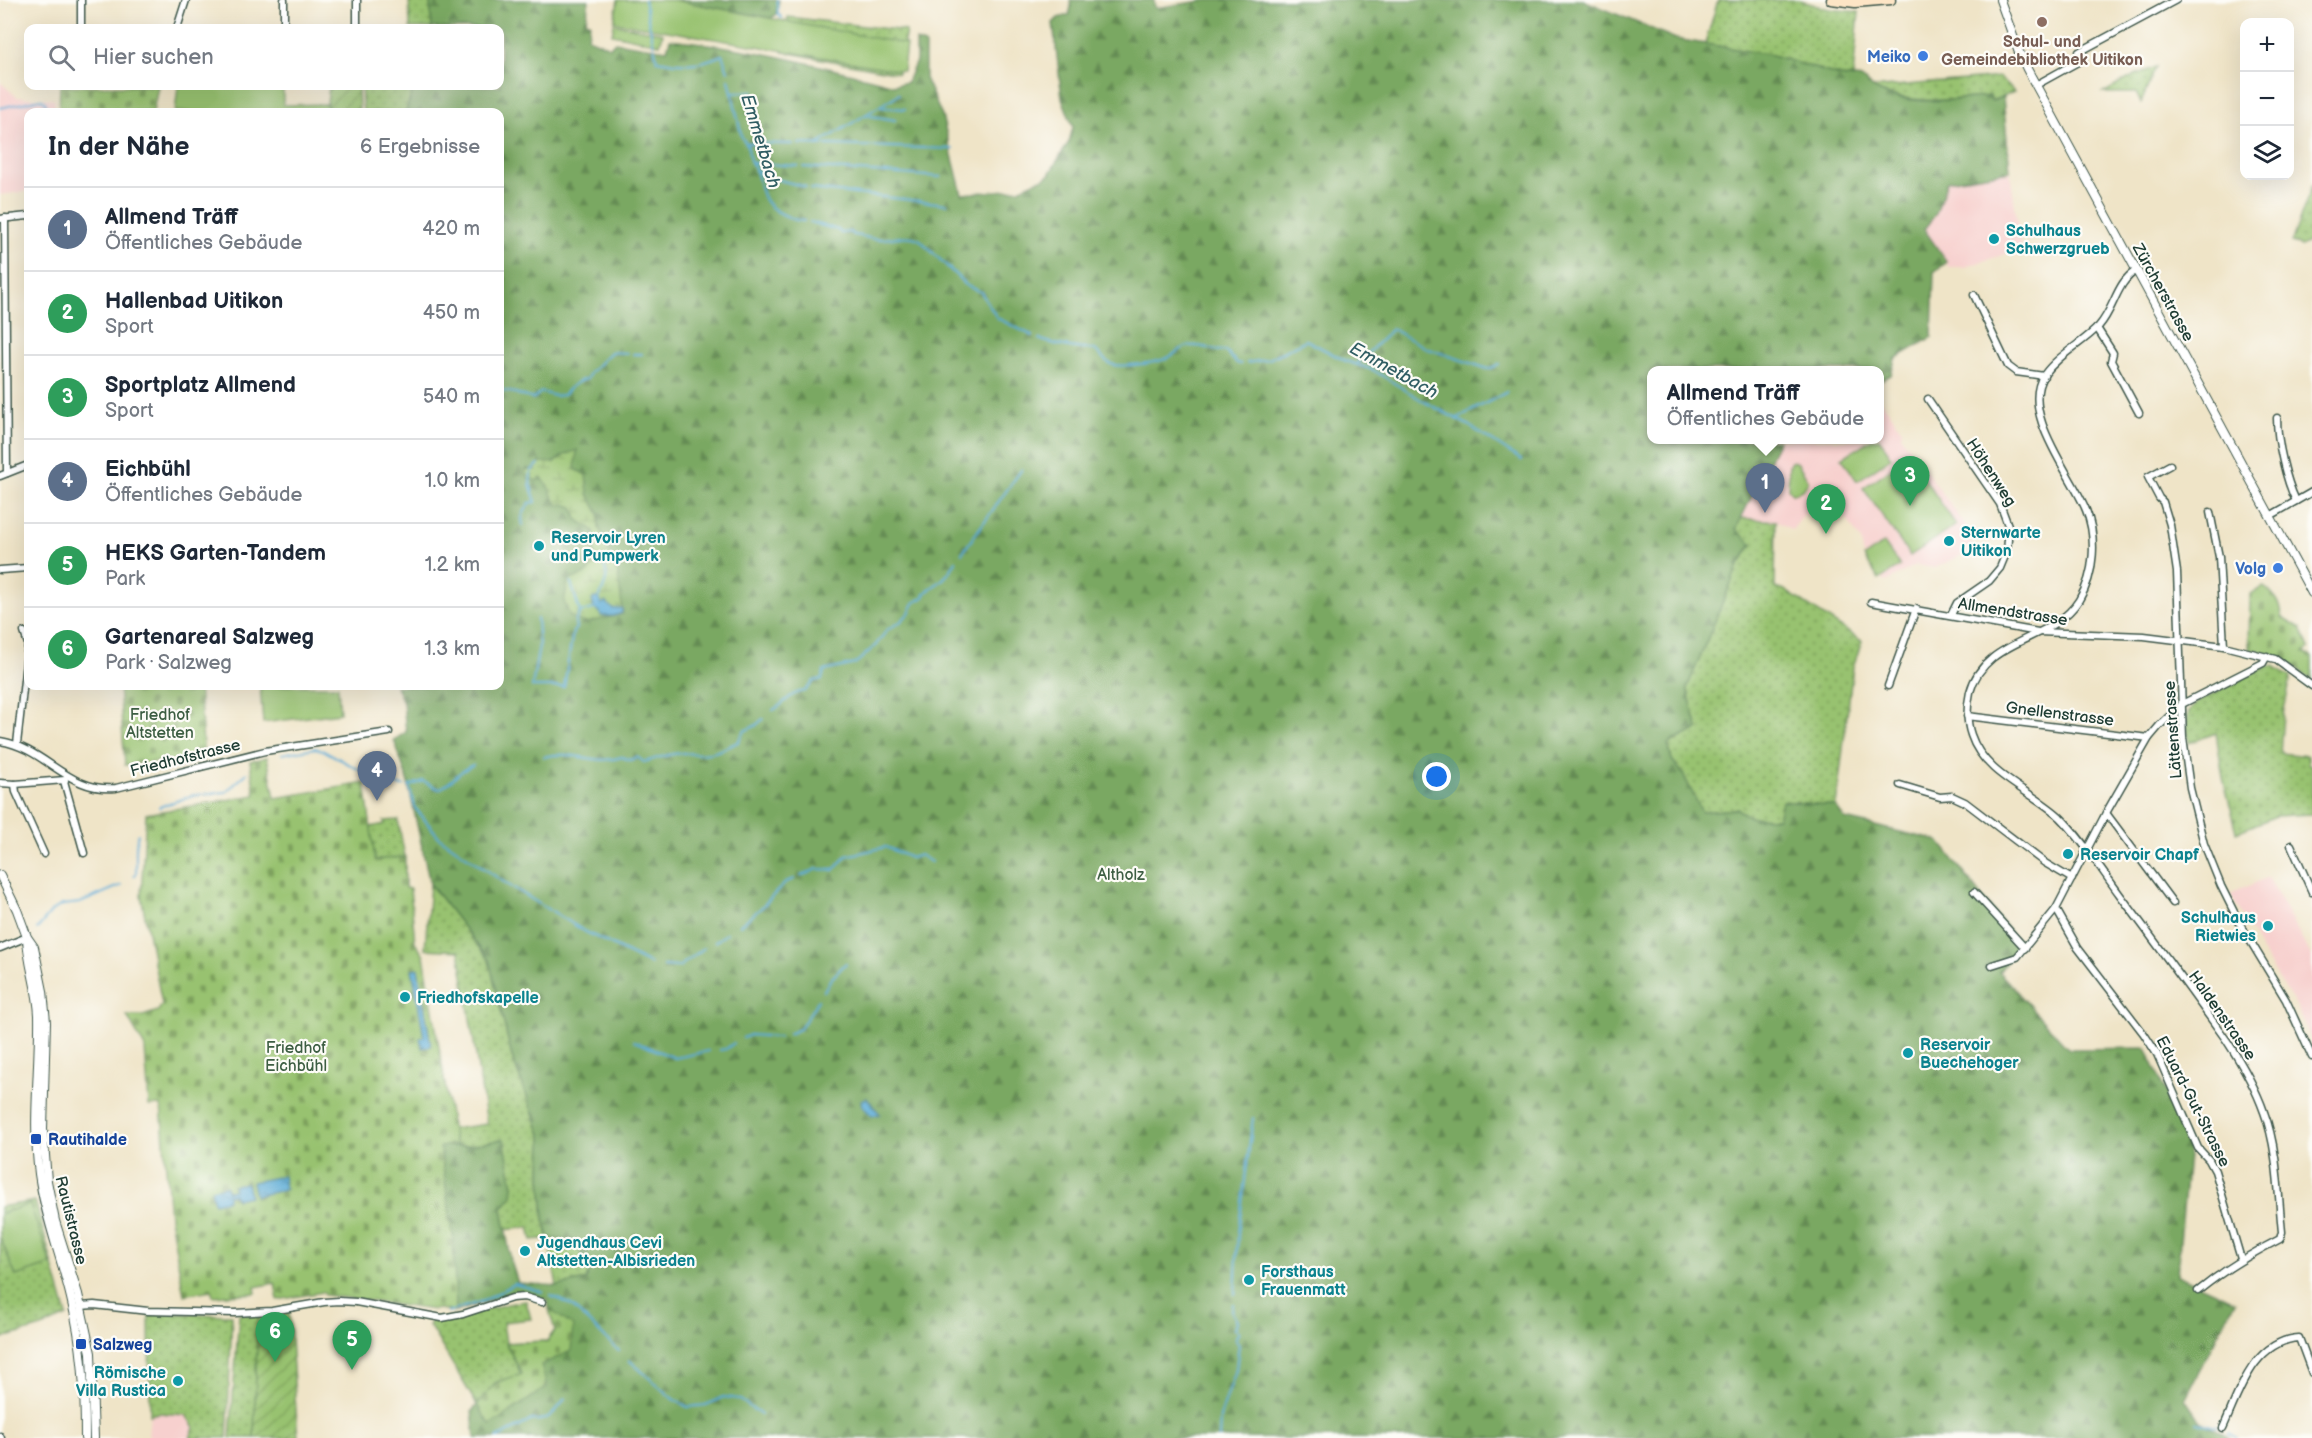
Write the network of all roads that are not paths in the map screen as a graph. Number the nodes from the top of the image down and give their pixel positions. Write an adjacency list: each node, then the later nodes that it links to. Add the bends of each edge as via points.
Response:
1 (81, 0): 9 (street)
2 (186, 0): 10 (street)
3 (284, 0): 11 (street)
4 (357, 0): 12 (street)
5 (1831, 0): 6 (main road)
6 (1891, 0)
7 (2000, 0): 13 (street, Zürcherstrasse)
8 (2176, 0): 13 (street, via 2079,52 2083,59)
9 (81, 24)
10 (178, 24)
11 (284, 24)
12 (357, 24)
13 (2036, 85): 16 (street, Zürcherstrasse)
14 (24, 216): 15 (street)
15 (3, 219): 25 (street)
16 (2137, 270): 18 (street, via 2124,279 2109,313); 30 (street, Zürcherstrasse)
17 (1974, 295): 19 (street, via 2008,366 2016,372)
18 (2097, 328): 19 (street); 21 (street, via 2113,353 2111,361)
19 (2044, 376): 37 (street, Haldenstrasse, via 2037,402 2041,422 2086,510 2093,542 2090,574 2079,600 2063,618)
20 (1928, 399): 36 (street, Höhenweg, via 2000,504 2009,528 2007,551 2000,568 1989,581 1957,603)
21 (2139, 413)
22 (2277, 418): 28 (street)
23 (2170, 465): 38 (street, Lättenstrasse, via 2148,477 2163,502 2172,536)
24 (24, 467): 25 (street)
25 (8, 473): 26 (street)
26 (0, 476)
27 (2312, 492): 28 (street)
28 (2296, 501): 30 (street)
29 (2210, 512): 39 (street, via 2219,556)
30 (2270, 516): 33 (street, Zürcherstrasse)
31 (24, 568): 32 (street)
32 (0, 570)
33 (2312, 593)
34 (1871, 602): 35 (street, Allmendstrasse)
35 (1916, 609): 36 (street, Allmendstrasse); 42 (street)
36 (1951, 615): 37 (street, Allmendstrasse)
37 (2038, 632): 38 (street, Allmendstrasse); 45 (street, Haldenstrasse, via 2005,648 1986,663 1972,684)
38 (2180, 641): 39 (street, Allmendstrasse); 44 (street, Lättenstrasse)
39 (2224, 646): 40 (street, Allmendstrasse)
40 (2267, 656): 43 (street, Allmendstrasse); 44 (street, via 2263,663)
41 (24, 680): 49 (street)
42 (1888, 686)
43 (2312, 686)
44 (2182, 704): 47 (street); 69 (street, Lättenstrasse, via 2190,788 2204,844 2240,924 2286,1000)
45 (1967, 716): 47 (street, Gnellenstrasse); 56 (street, Haldenstrasse, via 1971,737 1986,762 2054,812)
46 (389, 732): 50 (street, Friedhofstrasse, via 265,751 116,788 92,788)
47 (2149, 738): 54 (street)
48 (0, 741): 49 (street, Friedhofstrasse)
49 (17, 744): 50 (street, Friedhofstrasse, via 45,759)
50 (66, 778): 52 (street); 57 (street)
51 (0, 783): 52 (street)
52 (15, 784): 58 (street)
53 (1900, 784): 60 (street, via 1965,802)
54 (2106, 813): 56 (street); 63 (street)
55 (2291, 845): 62 (street)
56 (2087, 849): 60 (street); 70 (street, Haldenstrasse, via 2228,1041 2265,1114 2274,1153 2282,1232 2280,1239)
57 (84, 853)
58 (44, 854)
59 (0, 875): 65 (street, Rautistrasse)
60 (2072, 879): 64 (street)
61 (1974, 892): 67 (street)
62 (2312, 892)
63 (2173, 903)
64 (2056, 909): 67 (street); 70 (street, Eduard-Gut-Strasse, via 2078,948 2157,1054 2198,1148 2214,1171)
65 (27, 937): 66 (street); 73 (street, Rautistrasse, via 34,947 46,1022 43,1129 47,1181)
66 (0, 948)
67 (2025, 948): 68 (street, via 2017,957)
68 (1992, 965)
69 (2312, 1056)
70 (2241, 1259): 71 (street)
71 (2198, 1291)
72 (542, 1302): 73 (street, via 512,1298 442,1318 339,1301 235,1313)
73 (77, 1307): 76 (street, Rautistrasse); 77 (street, Rautistrasse, via 91,1353)
74 (2312, 1373): 75 (street, via 2300,1338 2278,1343 2248,1372)
75 (2223, 1428)
76 (85, 1438)
77 (94, 1438)

